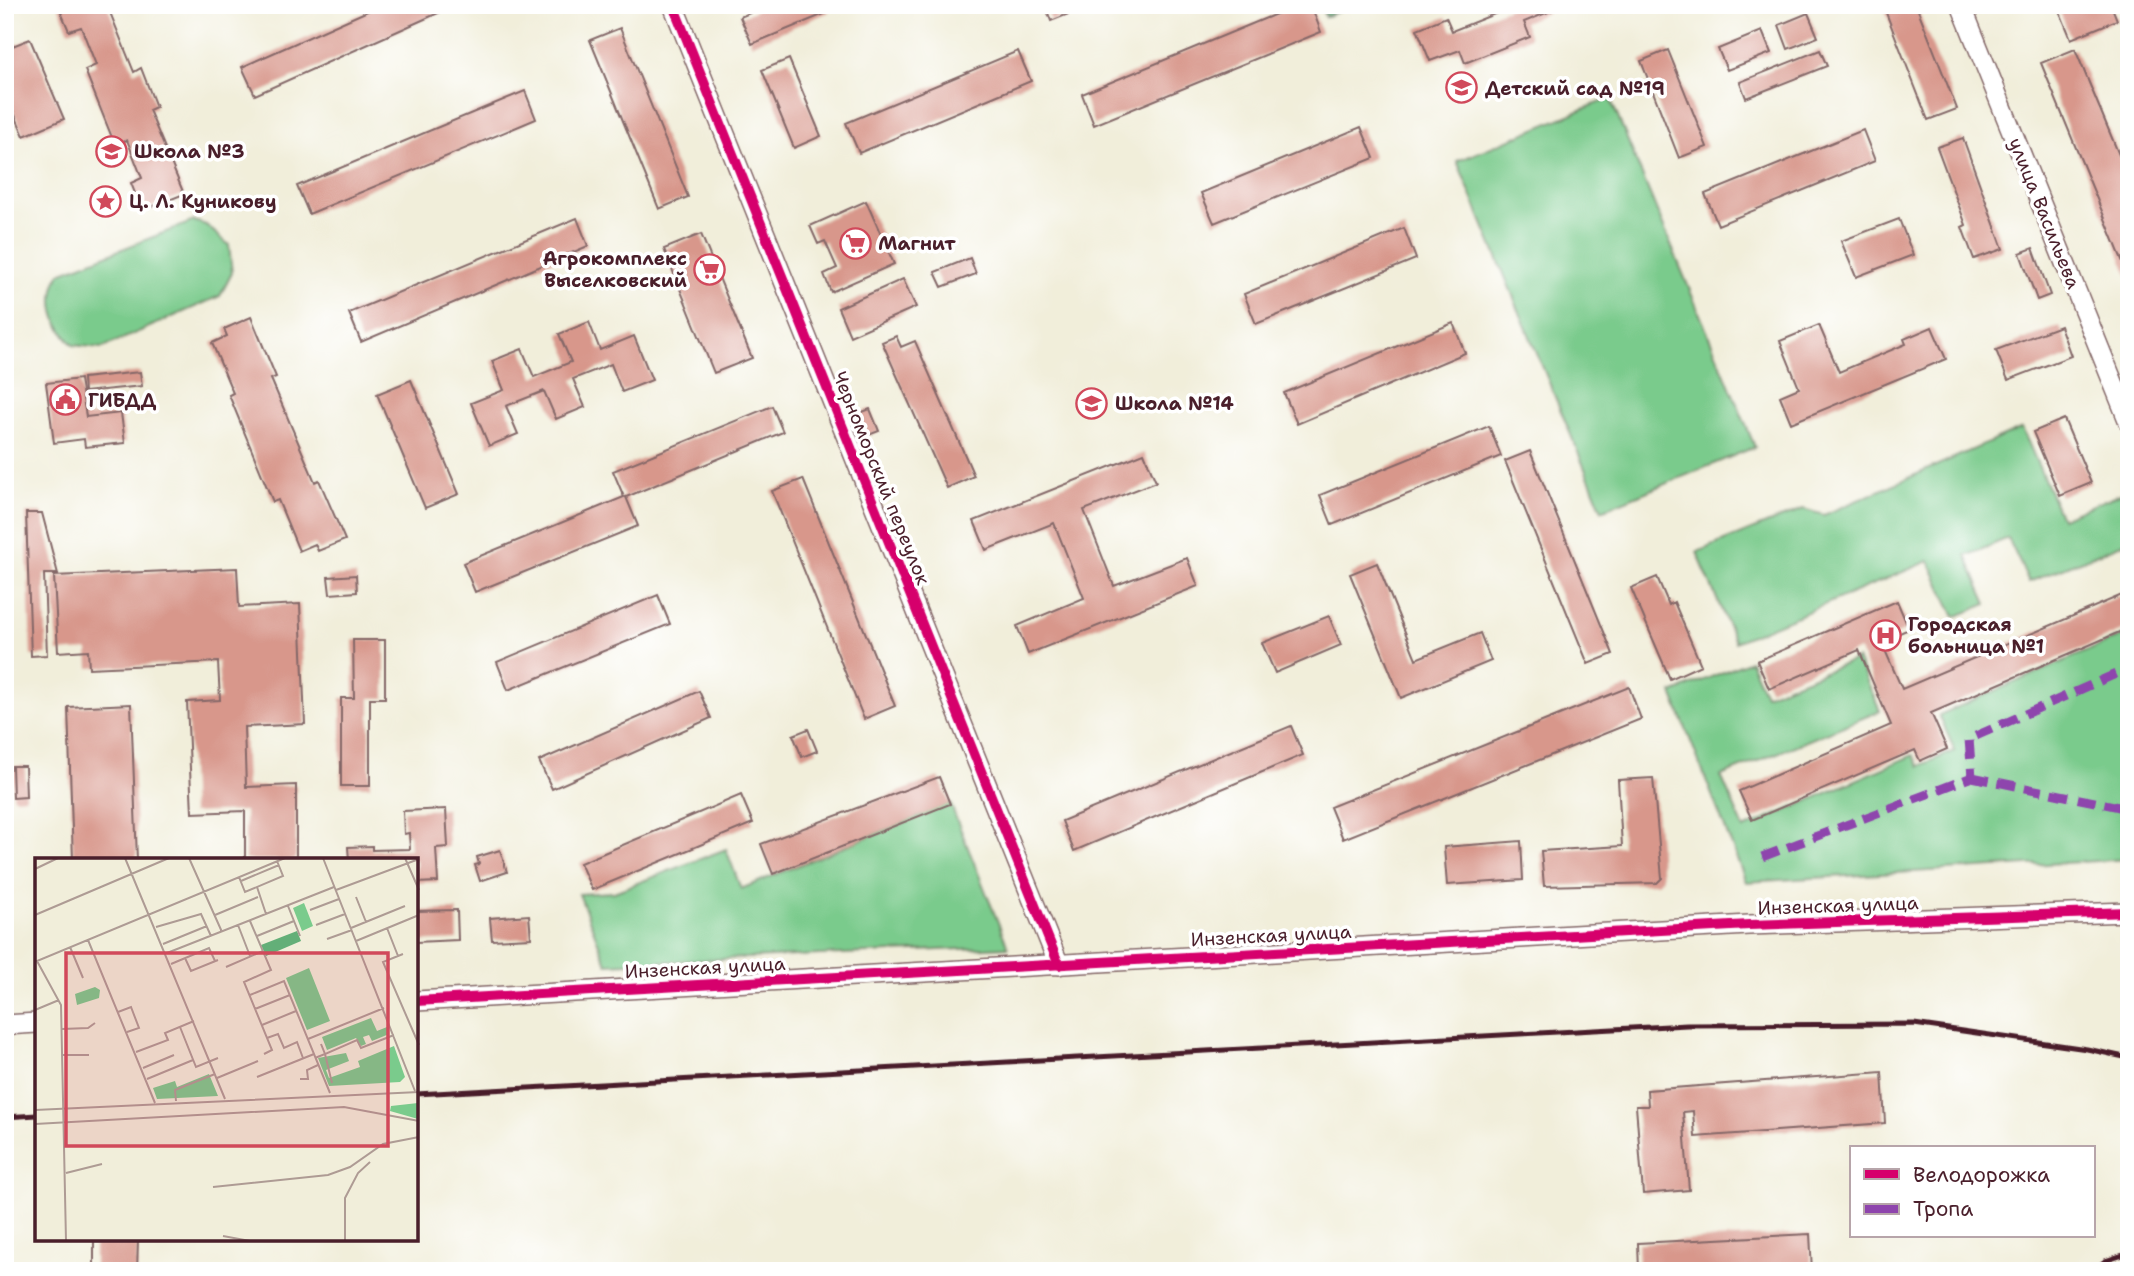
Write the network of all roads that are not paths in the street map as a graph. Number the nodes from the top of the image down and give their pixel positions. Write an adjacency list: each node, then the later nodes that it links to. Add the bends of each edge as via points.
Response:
1 (673, 5): 5 (street, Черноморский переулок)
2 (1961, 5): 3 (street, улица Васильева)
3 (2129, 422)
4 (2129, 912): 5 (street, Инзенская улица, via 1749,925)
5 (1059, 965): 6 (street, Инзенская улица)
6 (418, 1001)
7 (35, 1023): 8 (street)
8 (5, 1025)

